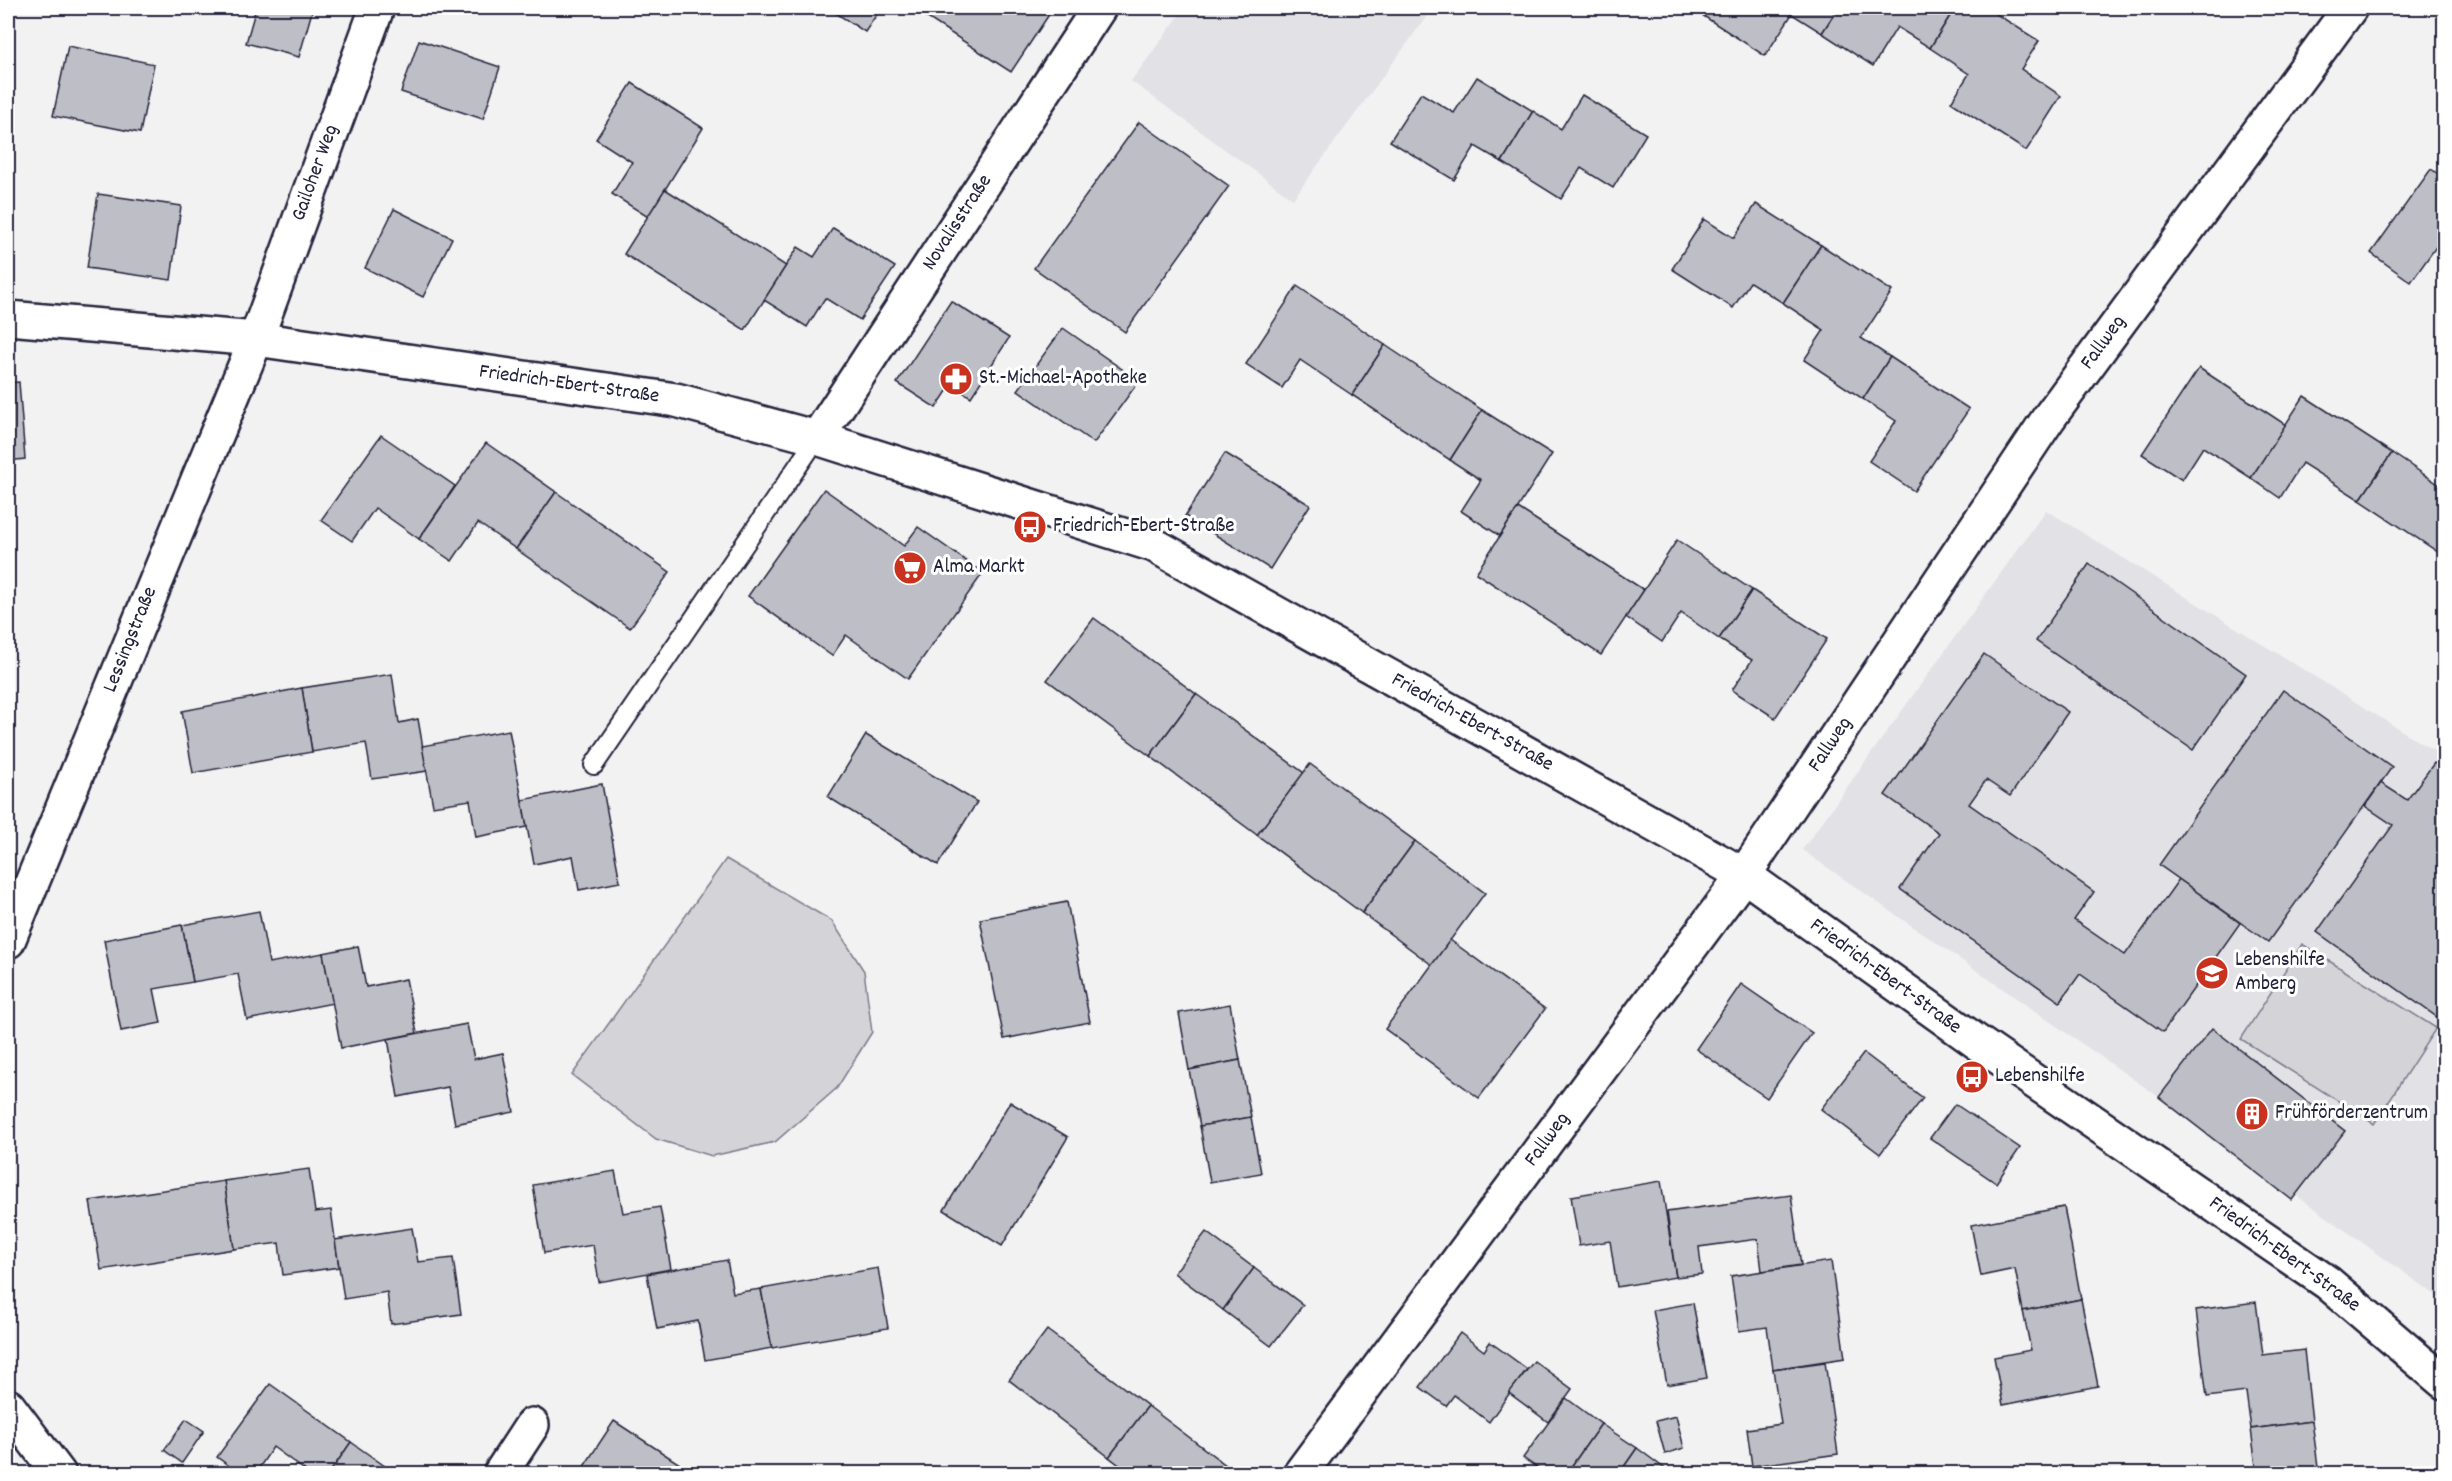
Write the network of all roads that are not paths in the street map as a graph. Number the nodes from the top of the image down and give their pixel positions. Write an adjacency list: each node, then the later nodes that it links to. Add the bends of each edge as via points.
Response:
1 (377, 8): 5 (street, Gailoher Weg)
2 (1099, 8): 6 (street, Novalisstraße)
3 (2350, 8): 8 (street, Fallweg, via 2048,419)
4 (8, 318): 5 (street, Friedrich-Ebert-Straße)
5 (256, 339): 6 (street, Friedrich-Ebert-Straße, via 676,400); 9 (street, Lessingstraße)
6 (817, 438): 7 (lane); 8 (street, Friedrich-Ebert-Straße, via 1154,545)
7 (594, 765)
8 (1744, 875): 10 (street, Friedrich-Ebert-Straße, via 1977,1042 2328,1283); 15 (street, Fallweg)
9 (8, 941)
10 (2445, 1382)
11 (8, 1406): 13 (street)
12 (532, 1425): 14 (street)
13 (59, 1473)
14 (500, 1473)
15 (1300, 1473)

